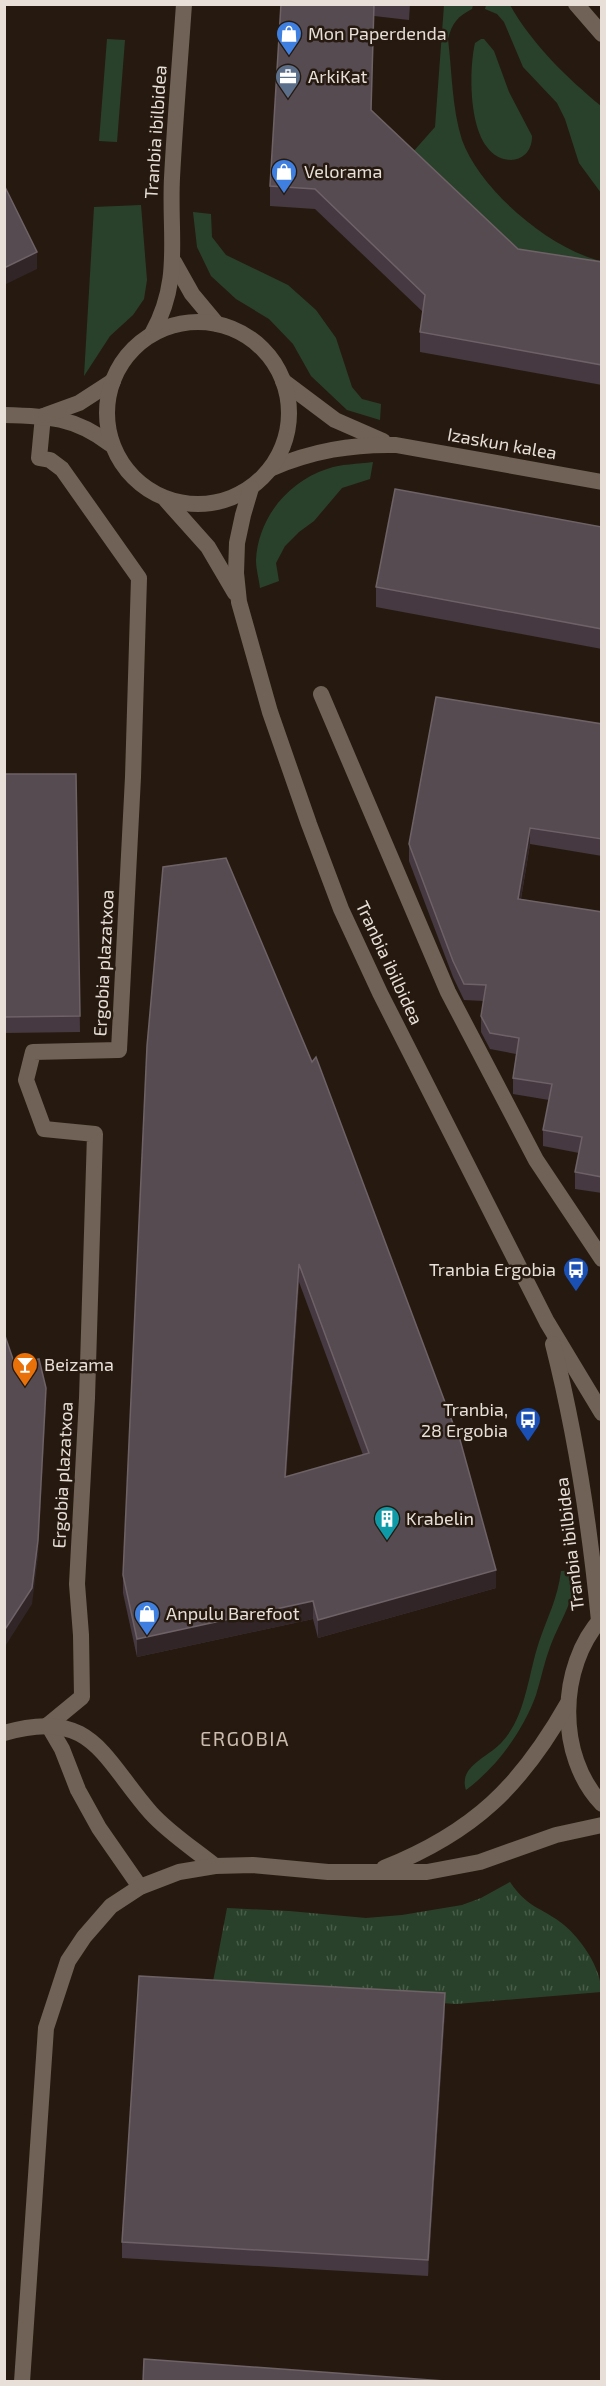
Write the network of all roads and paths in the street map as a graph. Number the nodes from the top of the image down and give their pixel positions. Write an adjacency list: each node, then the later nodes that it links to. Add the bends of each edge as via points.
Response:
1 (184, 4): 4 (main road, Tranbia ibilbidea, via 172,178)
2 (576, 4): 3 (main road)
3 (602, 34)
4 (174, 262): 5 (main road, Tranbia ibilbidea, via 192,294); 6 (main road, Tranbia ibilbidea, via 167,302)
5 (217, 324): 6 (main road, Tranbia ibilbidea, via 195,321); 8 (main road, Tranbia ibilbidea, via 246,335 269,355)
6 (152, 334): 7 (main road, Tranbia ibilbidea, via 132,349)
7 (113, 381): 10 (main road, via 79,403); 11 (main road, Tranbia ibilbidea, via 106,417)
8 (283, 381): 12 (main road, Izaskun kalea, via 335,420); 13 (main road, Tranbia ibilbidea, via 290,411 286,441)
9 (4, 415): 10 (main road)
10 (42, 416): 11 (main road, via 78,423); 24 (main road, Ergobia plazatxoa, via 39,458 62,469 139,578 119,1050 33,1052 26,1080 44,1129 95,1134 77,1584 82,1697)
11 (110, 444): 16 (main road, Tranbia ibilbidea, via 123,468 143,487)
12 (396, 445): 13 (main road, Izaskun kalea, via 331,449); 14 (main road, Izaskun kalea)
13 (272, 468): 15 (main road, Tranbia ibilbidea)
14 (602, 482)
15 (251, 488): 16 (main road, Tranbia ibilbidea, via 232,499 210,504); 17 (main road, Tranbia ibilbidea, via 237,543)
16 (166, 500): 17 (main road, Tranbia ibilbidea, via 208,547)
17 (240, 602): 20 (main road, Tranbia ibilbidea, via 270,712 341,909)
18 (321, 694): 19 (main road, via 448,992 536,1160)
19 (602, 1259)
20 (547, 1323): 21 (main road, Tranbia ibilbidea); 22 (main road, Tranbia ibilbidea, via 581,1470)
21 (602, 1413)
22 (600, 1619): 23 (main road, via 583,1646)
23 (568, 1702): 26 (main road, via 570,1736 579,1768); 29 (main road, via 547,1741 520,1777 488,1808 454,1834)
24 (48, 1725): 25 (main road); 28 (main road, via 75,1731 110,1758 153,1815); 30 (main road, via 99,1828)
25 (4, 1733)
26 (602, 1804)
27 (602, 1825): 29 (main road, via 556,1834 480,1862 427,1872)
28 (215, 1866): 29 (main road); 30 (main road, via 179,1872)
29 (375, 1871)
30 (140, 1887): 31 (main road, via 111,1906 84,1937 68,1961 46,2028)
31 (22, 2382)

